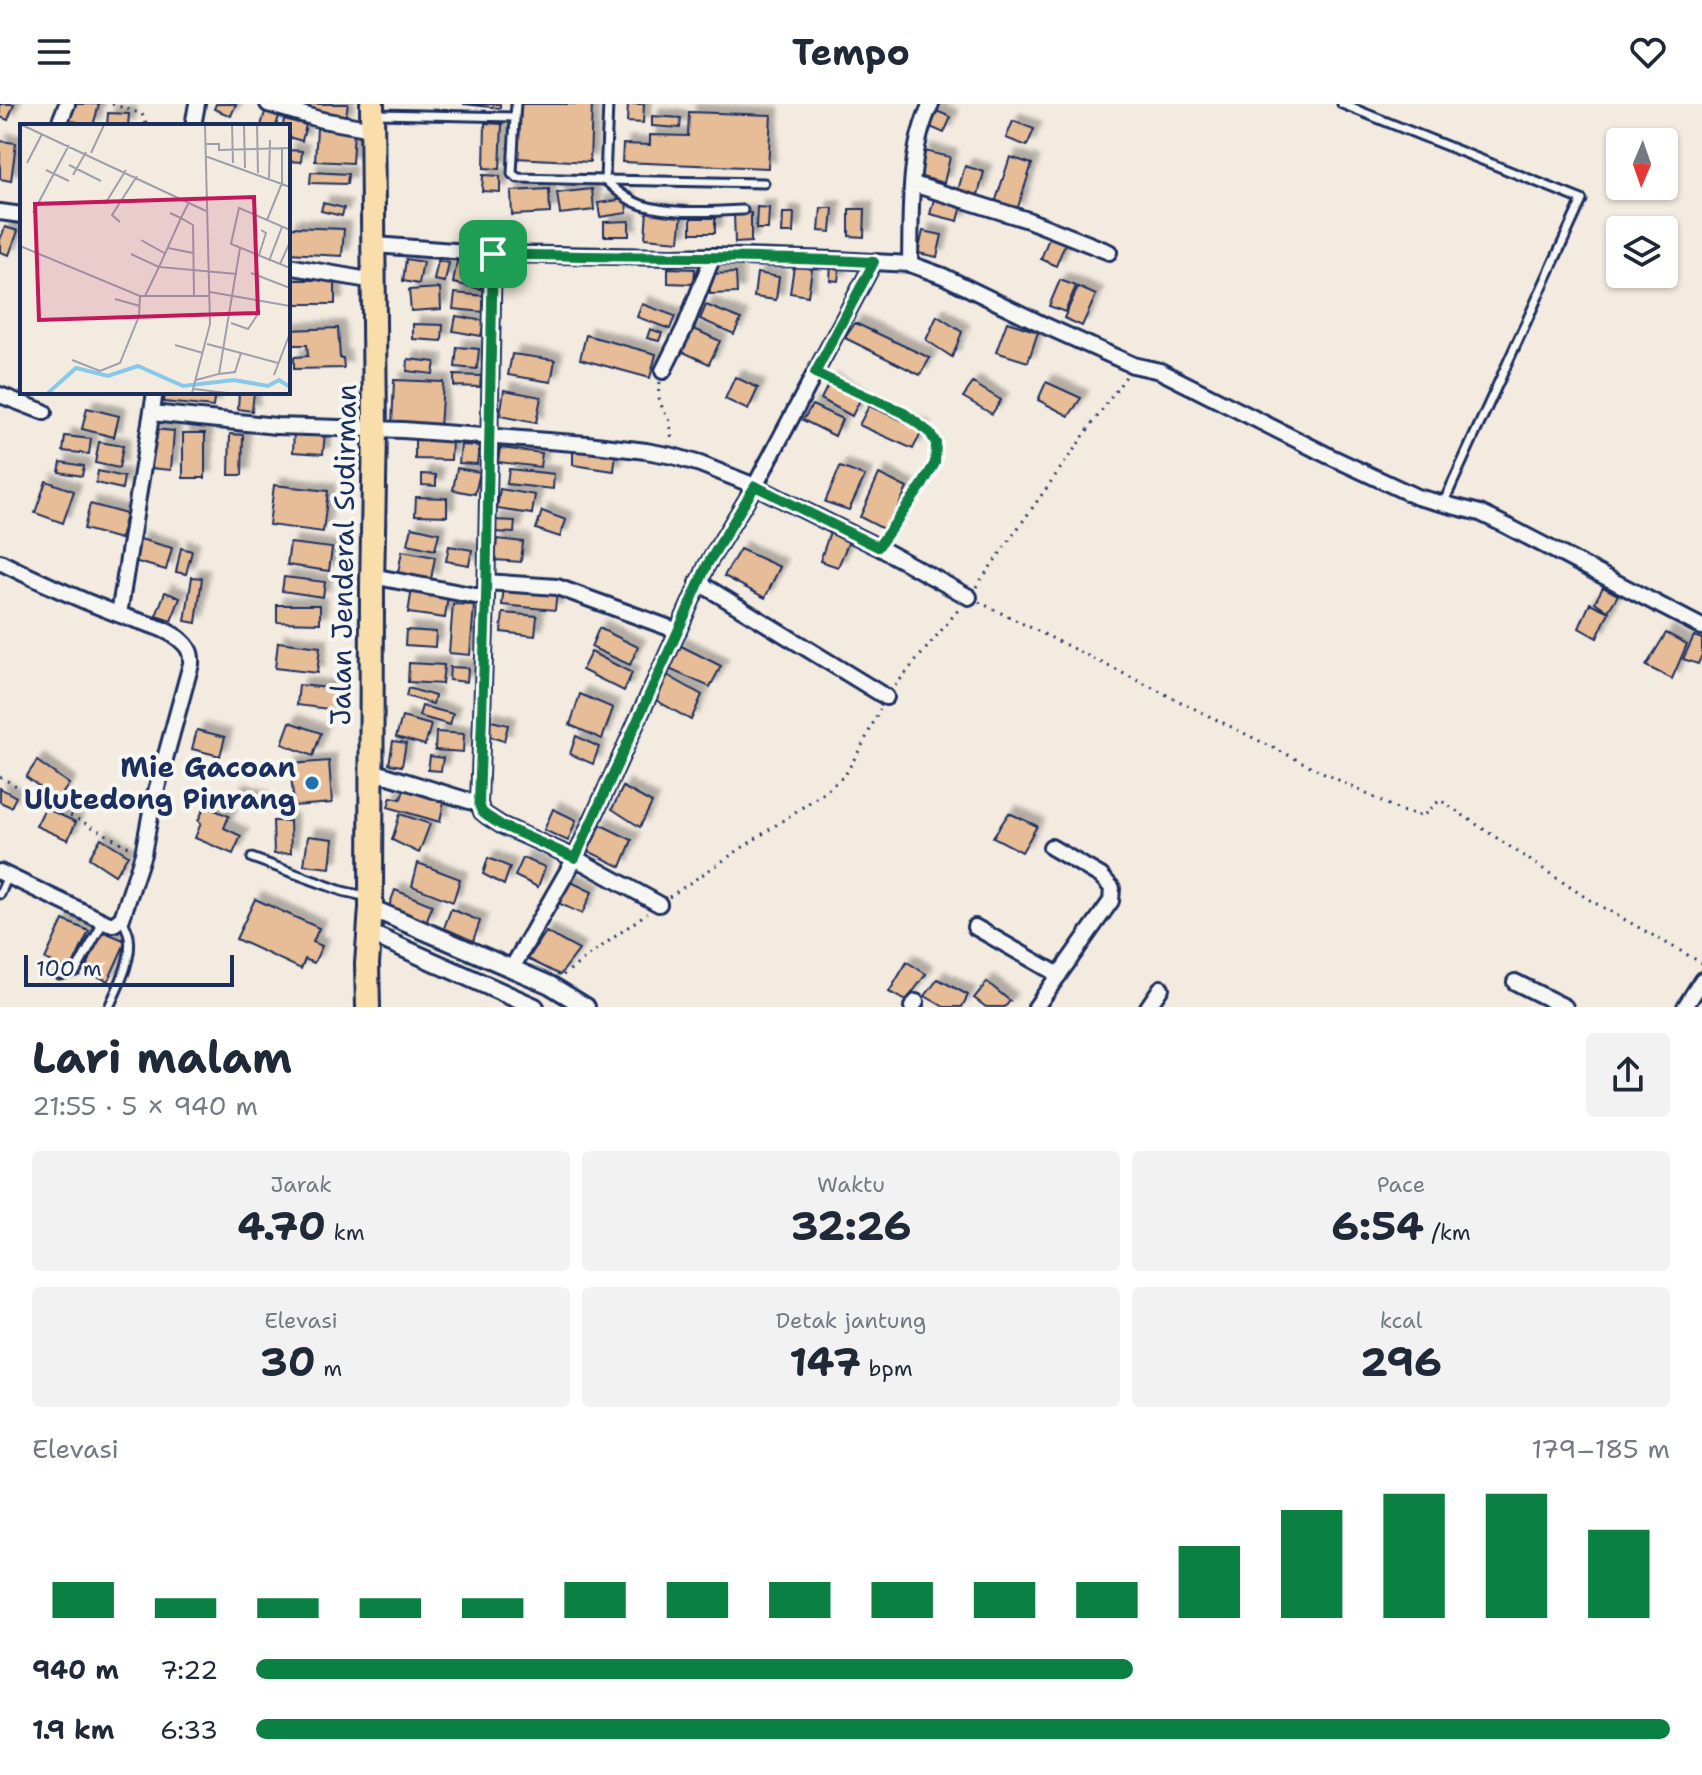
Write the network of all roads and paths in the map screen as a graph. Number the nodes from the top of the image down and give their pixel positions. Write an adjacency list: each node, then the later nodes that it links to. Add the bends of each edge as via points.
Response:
1 (67, 104): 11 (street)
2 (112, 104): 12 (path, via 142,114)
3 (197, 104): 13 (street)
4 (268, 104): 9 (street, via 322,120)
5 (516, 104): 10 (lane)
6 (608, 104): 14 (lane)
7 (931, 104): 16 (street, via 917,146)
8 (1342, 104): 38 (lane, via 1582,200)
9 (372, 115): 10 (lane); 20 (highway, Jalan Jenderal Sudirman)
10 (515, 117): 14 (lane, via 512,174)
11 (59, 124)
12 (146, 124)
13 (193, 124)
14 (605, 180): 15 (lane); 17 (lane, via 639,204 688,211)
15 (764, 183)
16 (913, 184): 21 (street); 25 (street)
17 (743, 210)
18 (0, 212): 19 (street)
19 (20, 215)
20 (375, 245): 22 (street); 27 (highway, Jalan Jenderal Sudirman)
21 (1109, 252)
22 (493, 254): 23 (street); 35 (street)
23 (713, 256): 24 (street); 28 (street)
24 (874, 262): 25 (street); 29 (street)
25 (910, 264): 38 (street, via 1133,365 1160,371 1329,456)
26 (290, 266): 27 (street)
27 (374, 281): 34 (highway, Jalan Jenderal Sudirman)
28 (663, 371): 36 (path, via 658,395 670,421)
29 (815, 373): 37 (street); 39 (path, via 904,413 936,443 935,463)
30 (155, 394): 33 (street)
31 (0, 395): 32 (street)
32 (44, 412)
33 (152, 413): 34 (street); 46 (street)
34 (375, 430): 35 (street); 41 (highway, Jalan Jenderal Sudirman)
35 (490, 437): 36 (street); 42 (street)
36 (673, 456): 37 (street)
37 (755, 486): 39 (street); 43 (street)
38 (1443, 504): 47 (street, via 1480,513)
39 (878, 547): 44 (street)
40 (0, 562): 46 (street)
41 (372, 576): 45 (street); 50 (highway, Jalan Jenderal Sudirman)
42 (486, 582): 45 (street); 48 (street, via 557,587)
43 (698, 582): 48 (street); 49 (street)
44 (969, 597): 65 (path, via 1401,811 1423,816 1440,800 1588,899)
45 (486, 598): 52 (street)
46 (119, 614): 54 (street, via 177,637 191,654)
47 (1702, 627)
48 (678, 631): 56 (street)
49 (886, 697)
50 (372, 771): 52 (street); 59 (highway, Jalan Jenderal Sudirman)
51 (0, 777): 54 (path)
52 (479, 804): 56 (street, via 501,825)
53 (1051, 847): 68 (street, via 1112,888 1111,901)
54 (143, 854): 61 (street)
55 (252, 858): 59 (lane)
56 (575, 858): 60 (street); 66 (street)
57 (4, 874): 58 (lane); 62 (street)
58 (0, 894)
59 (370, 903): 64 (highway, Jalan Jenderal Sudirman); 66 (street)
60 (659, 904)
61 (122, 918): 62 (street, via 114,924); 72 (lane, via 129,935 127,960)
62 (104, 921): 67 (lane, via 76,971)
63 (975, 927): 68 (street)
64 (369, 933): 73 (highway, Jalan Jenderal Sudirman); 74 (street)
65 (1702, 963)
66 (512, 968): 75 (street)
67 (59, 974)
68 (1059, 975): 76 (street)
69 (1702, 980): 79 (street)
70 (1515, 982): 78 (street)
71 (1161, 988): 77 (street)
72 (109, 1007)
73 (368, 1007)
74 (535, 1007)
75 (586, 1007)
76 (1036, 1007)
77 (1148, 1007)
78 (1565, 1007)
79 (1685, 1007)

